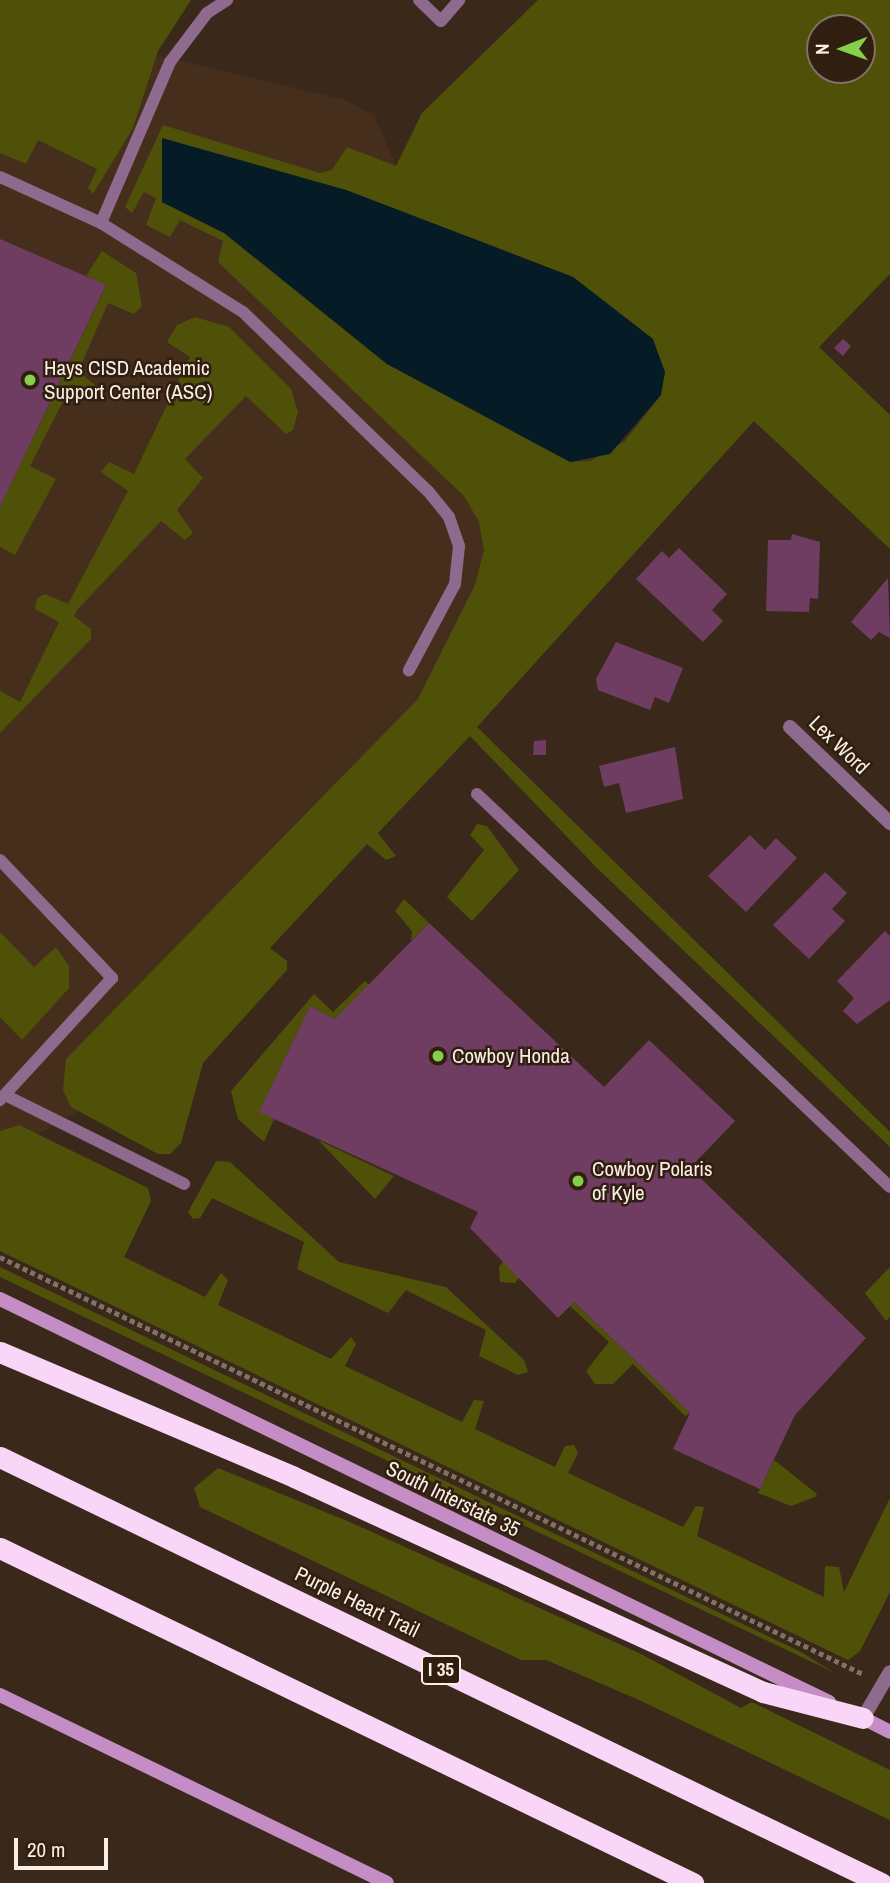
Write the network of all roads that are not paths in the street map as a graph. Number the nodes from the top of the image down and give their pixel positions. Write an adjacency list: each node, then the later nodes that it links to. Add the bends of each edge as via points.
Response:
1 (227, 0): 5 (lane, via 207,13 170,62)
2 (419, 0): 3 (lane, via 441,21)
3 (459, 0)
4 (0, 177): 5 (lane)
5 (101, 223): 6 (lane, via 243,312 449,517 459,547 455,583)
6 (409, 670)
7 (790, 727): 9 (street, Lex Word)
8 (477, 794): 13 (lane)
9 (890, 823)
10 (0, 860): 11 (lane, via 112,978)
11 (2, 1097): 12 (lane)
12 (184, 1184)
13 (890, 1187)
14 (0, 1299): 20 (main road, South Interstate 35)
15 (0, 1352): 20 (highway, via 293,1477 763,1692)
16 (0, 1457): 24 (highway, Purple Heart Trail / I 35)
17 (0, 1548): 23 (highway)
18 (890, 1672): 20 (street)
19 (0, 1695): 22 (main road)
20 (863, 1718): 21 (main road, South Interstate 35)
21 (890, 1732)
22 (387, 1883)
23 (694, 1883)
24 (881, 1883)

